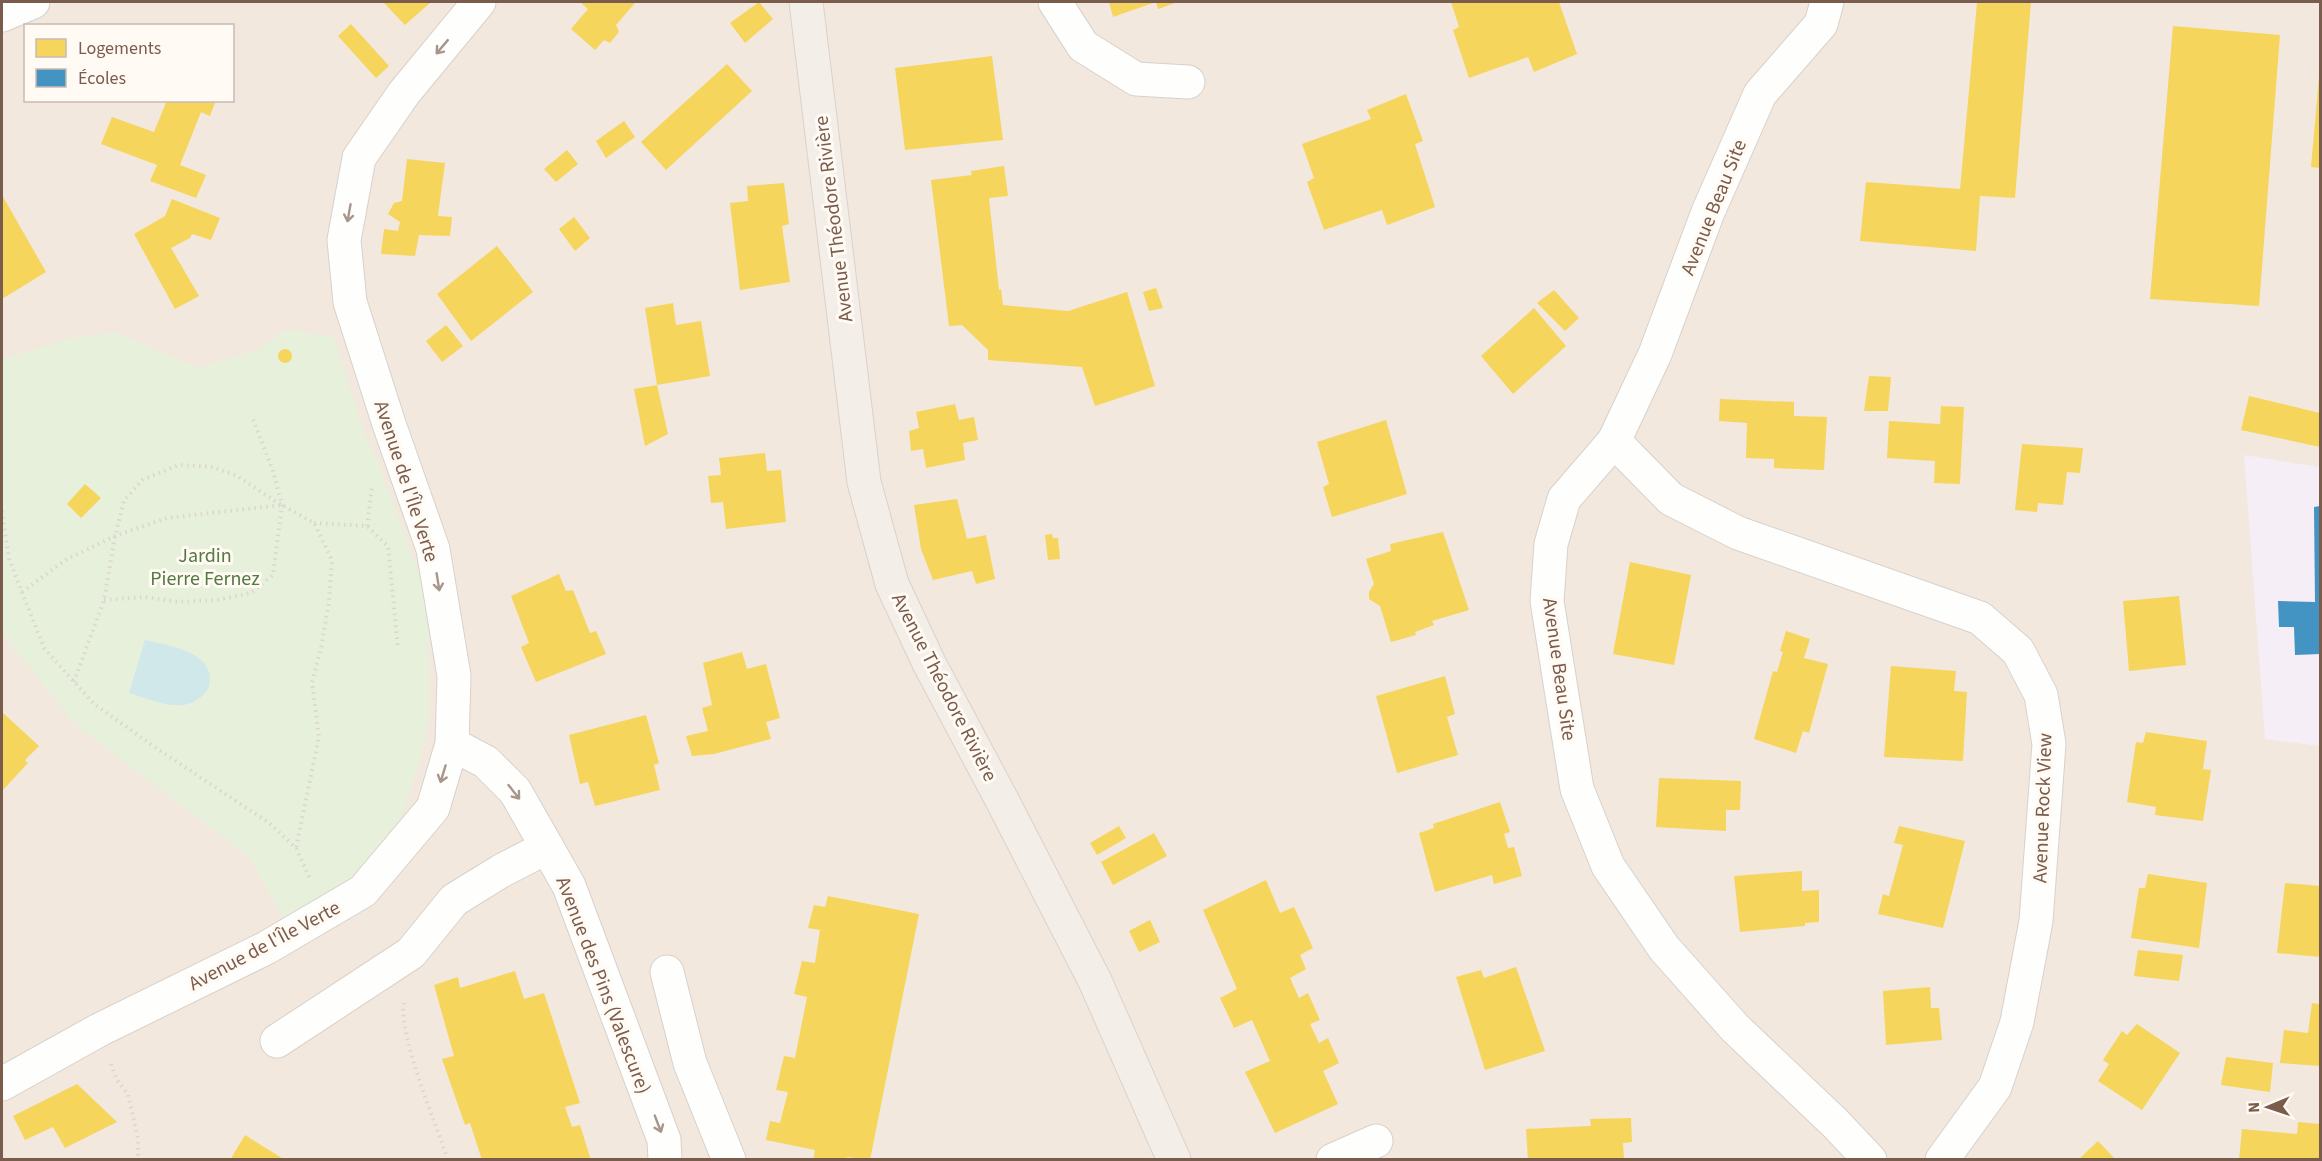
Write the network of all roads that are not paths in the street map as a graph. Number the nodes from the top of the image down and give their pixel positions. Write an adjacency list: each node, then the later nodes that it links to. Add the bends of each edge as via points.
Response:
1 (33, 2): 6 (street)
2 (479, 2): 9 (street, Avenue de l'Île Verte, one-way to 9, via 404,93 359,158 344,240 350,302 433,549 454,676)
3 (806, 2): 19 (main road, Avenue Théodore Rivière, via 864,482 892,584 928,663 1095,981)
4 (1055, 2): 7 (street, via 1083,45 1136,79)
5 (1827, 2): 8 (street, Avenue Beau Site, via 1821,24 1760,94 1708,213 1655,354)
6 (2, 15)
7 (1188, 82)
8 (1614, 441): 21 (street, Avenue Beau Site, via 1564,499 1551,544 1547,601 1577,789 1608,866 1664,948 1735,1028); 22 (street, Avenue Rock View, via 1671,499 1738,533 1980,618 2018,651 2041,695 2049,744 2037,909 2017,1022 1995,1087)
9 (452, 744): 10 (street, Avenue des Pins (Valescure), one-way to 10, via 486,762 515,791); 15 (street, Avenue de l'Île Verte, one-way to 15, via 433,807 363,891 266,948 99,1030)
10 (547, 847): 12 (street, via 454,900 411,953); 14 (street, Avenue des Pins (Valescure), via 569,886)
11 (667, 972): 13 (street)
12 (277, 1041)
13 (690, 1063): 14 (street); 18 (street)
14 (642, 1082): 17 (street, Avenue des Pins (Valescure), one-way to 17, via 664,1140)
15 (2, 1084)
16 (1376, 1142): 20 (street)
17 (665, 1160)
18 (729, 1160)
19 (1174, 1160)
20 (1333, 1160)
21 (1870, 1160)
22 (1942, 1160)

